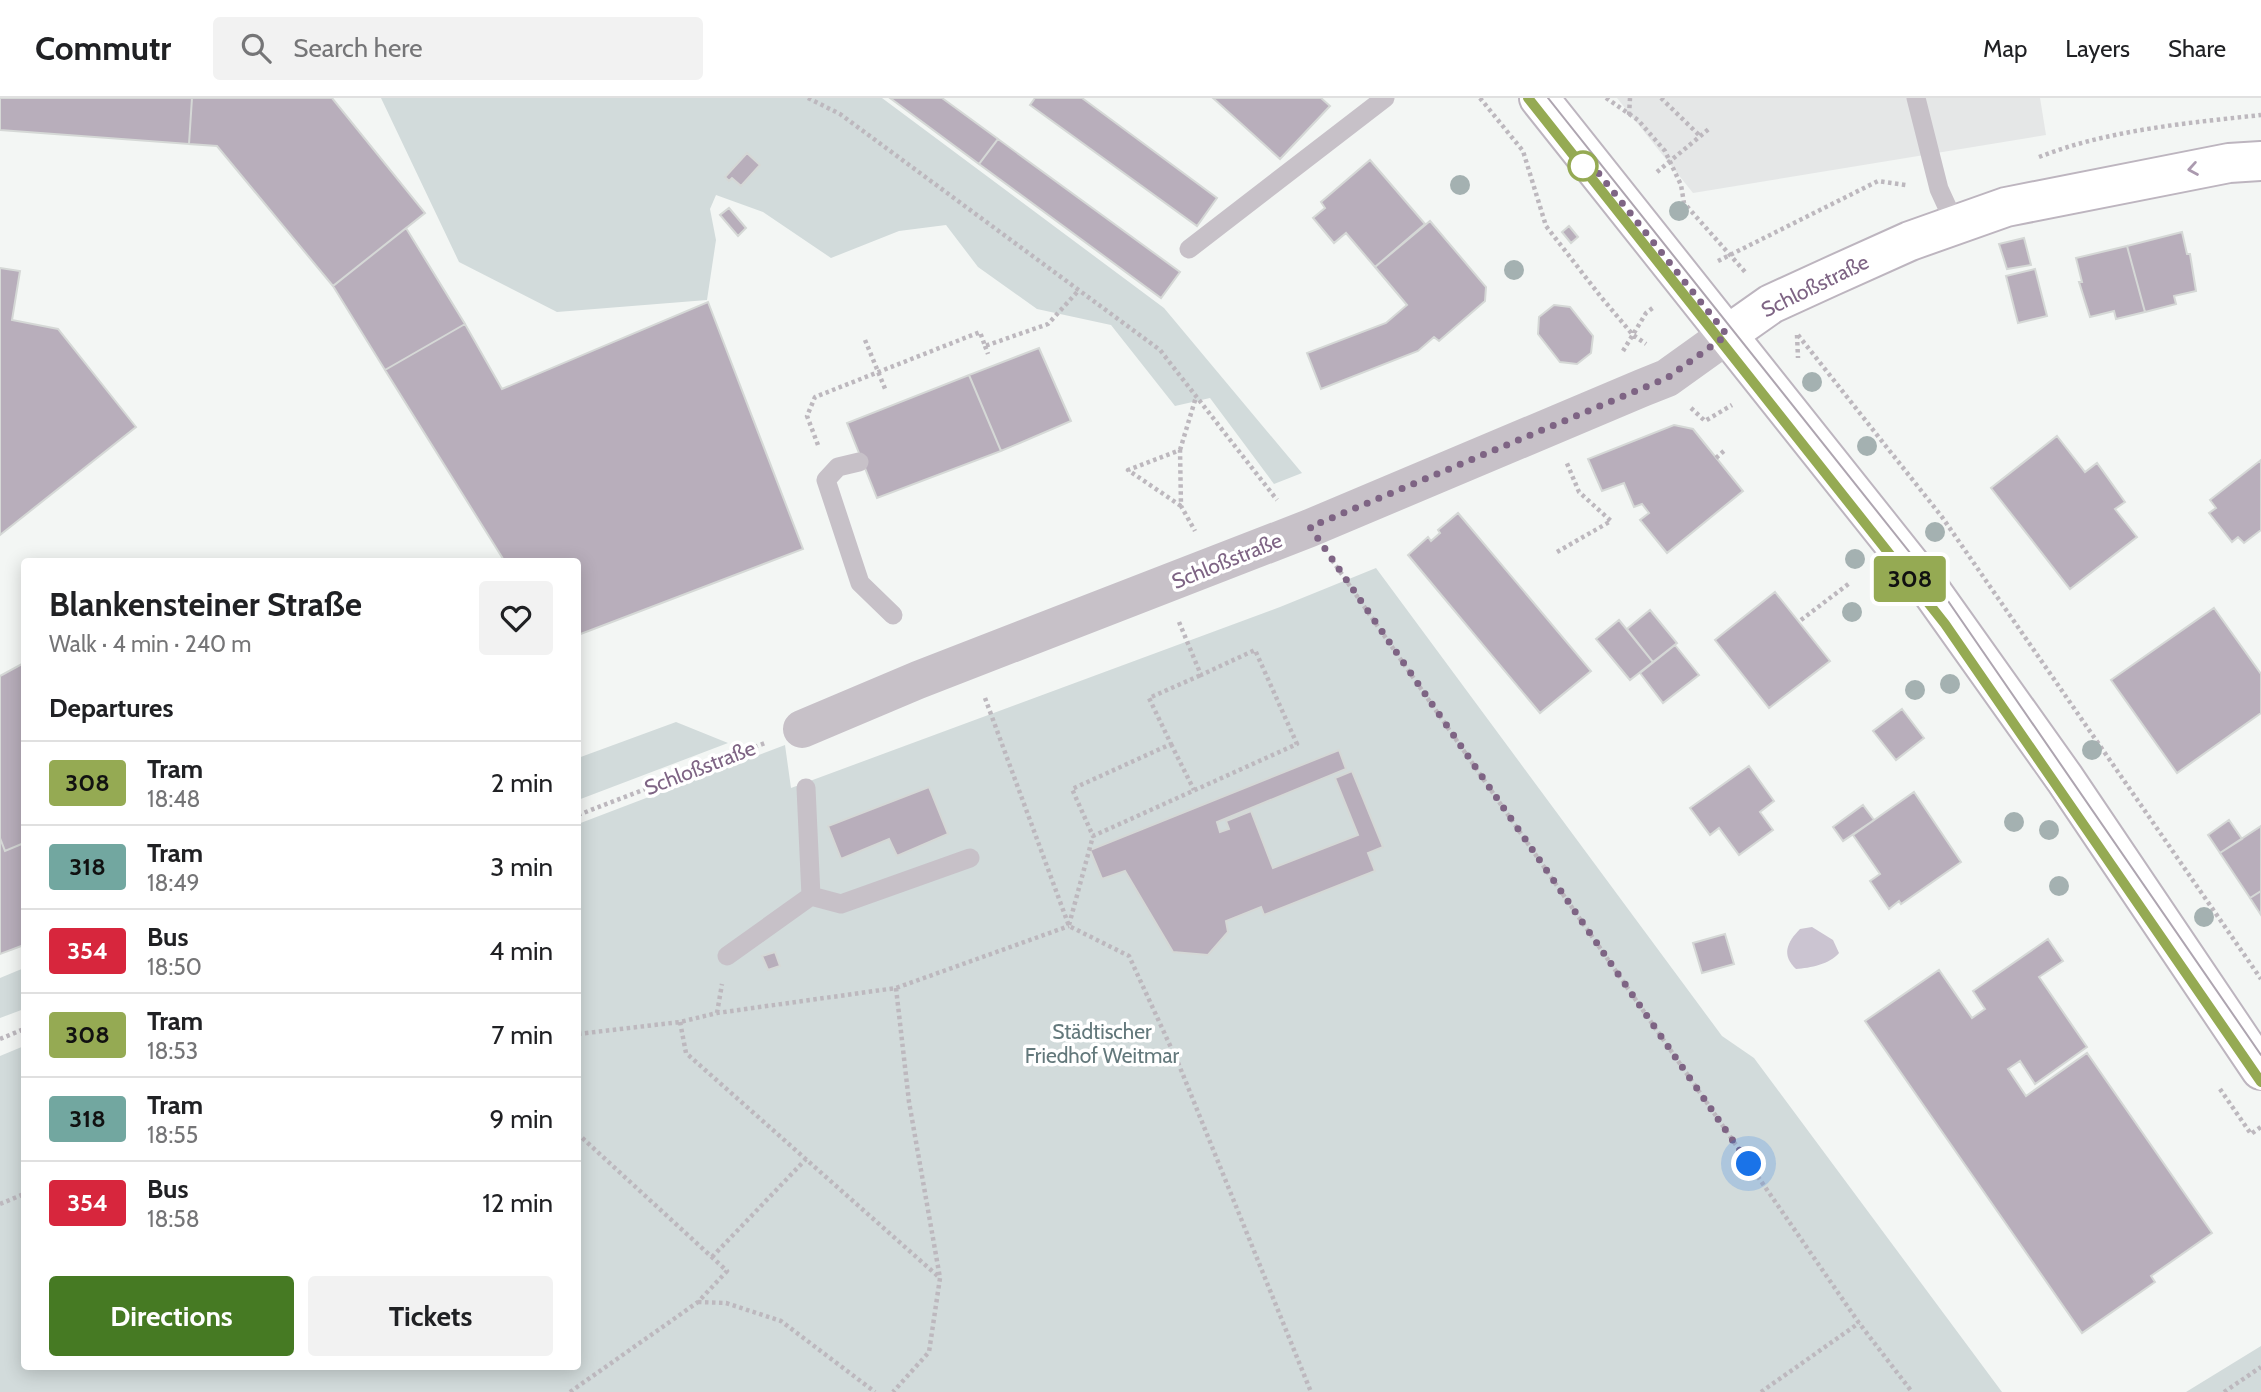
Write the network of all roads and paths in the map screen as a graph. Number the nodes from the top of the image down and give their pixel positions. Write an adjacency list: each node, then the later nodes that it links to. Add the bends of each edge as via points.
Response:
1 (808, 98): 23 (path, via 840,114)
2 (1385, 98): 19 (lane)
3 (1480, 98): 25 (path, via 1523,151 1546,226)
4 (1539, 98): 26 (main road)
5 (1605, 98): 9 (path)
6 (1630, 98): 9 (path)
7 (1661, 98): 12 (path)
8 (1916, 98): 17 (lane)
9 (1629, 115): 14 (path)
10 (2261, 115): 13 (path, via 2177,125)
11 (1710, 128): 12 (path)
12 (1699, 135): 14 (path)
13 (2037, 158)
14 (1670, 159): 16 (path); 20 (path, via 1684,203)
15 (2261, 161): 18 (main road, Schloßstraße, one-way to 18, via 2068,192)
16 (1657, 172)
17 (1939, 189): 18 (lane); 20 (path, via 1878,181)
18 (1955, 224): 26 (main road, Schloßstraße, via 1771,304)
19 (1189, 249)
20 (1730, 253): 21 (path); 22 (path)
21 (1715, 263)
22 (1750, 279)
23 (1079, 290): 28 (path, via 1048,324); 35 (path, via 1160,350)
24 (1646, 313): 25 (path)
25 (1633, 335): 29 (path); 30 (path)
26 (1727, 335): 38 (street, Schloßstraße, via 1667,378); 70 (main road, via 1963,634)
27 (865, 340): 33 (path)
28 (985, 346): 31 (path); 33 (path, via 980,332)
29 (1649, 346)
30 (1625, 350)
31 (988, 354)
32 (1793, 364): 64 (path, via 1798,360 1797,334 1942,517)
33 (878, 372): 34 (path); 41 (path, via 815,397 807,416 818,446)
34 (886, 391)
35 (1196, 397): 40 (path); 45 (path, via 1277,500)
36 (1723, 411): 37 (path)
37 (1705, 421)
38 (1551, 426): 45 (street, Schloßstraße); 47 (path, via 1578,492 1611,521)
39 (1726, 449): 42 (path)
40 (1180, 450): 44 (path); 44 (path, via 1128,470)
41 (813, 457)
42 (1716, 458)
43 (859, 462): 50 (lane, via 838,467 826,480 860,583)
44 (1181, 506): 46 (path)
45 (1310, 527): 49 (street, Schloßstraße); 80 (path)
46 (1195, 532)
47 (1557, 552)
48 (1851, 582): 51 (path)
49 (1164, 586): 52 (street, Schloßstraße); 53 (path)
50 (893, 615)
51 (1801, 620)
52 (971, 661): 54 (street, Schloßstraße); 62 (path)
53 (1201, 675): 55 (path, via 1149,698); 57 (path, via 1255,650 1297,744)
54 (802, 729): 58 (path, Schloßstraße)
55 (1171, 744): 57 (path); 59 (path, via 1072,789)
56 (806, 788): 61 (lane)
57 (1194, 790): 59 (path)
58 (581, 813)
59 (1093, 836): 62 (path)
60 (970, 858): 61 (lane, via 841,904)
61 (811, 896): 63 (lane)
62 (1069, 926): 65 (path); 85 (path, via 1129,956 1179,1065)
63 (727, 956)
64 (2261, 979)
65 (896, 988): 66 (path, via 717,1013); 78 (path, via 909,1102)
66 (680, 1023): 68 (path); 74 (path, via 686,1052)
67 (21, 1030): 69 (path)
68 (581, 1034)
69 (0, 1039)
70 (2261, 1069)
71 (2220, 1089): 72 (path, via 2251,1134)
72 (2261, 1127)
73 (581, 1137): 77 (path)
74 (806, 1159): 77 (path); 78 (path)
75 (21, 1195): 76 (path)
76 (0, 1204)
77 (712, 1257): 79 (path, via 727,1271)
78 (940, 1278): 84 (path, via 929,1352)
79 (698, 1302): 82 (path); 83 (path, via 726,1303 781,1321)
80 (1859, 1323): 86 (path); 87 (path)
81 (2261, 1367): 88 (path)
82 (570, 1392)
83 (875, 1392)
84 (893, 1392)
85 (1311, 1392)
86 (1761, 1392)
87 (1912, 1392)
88 (2224, 1392)

